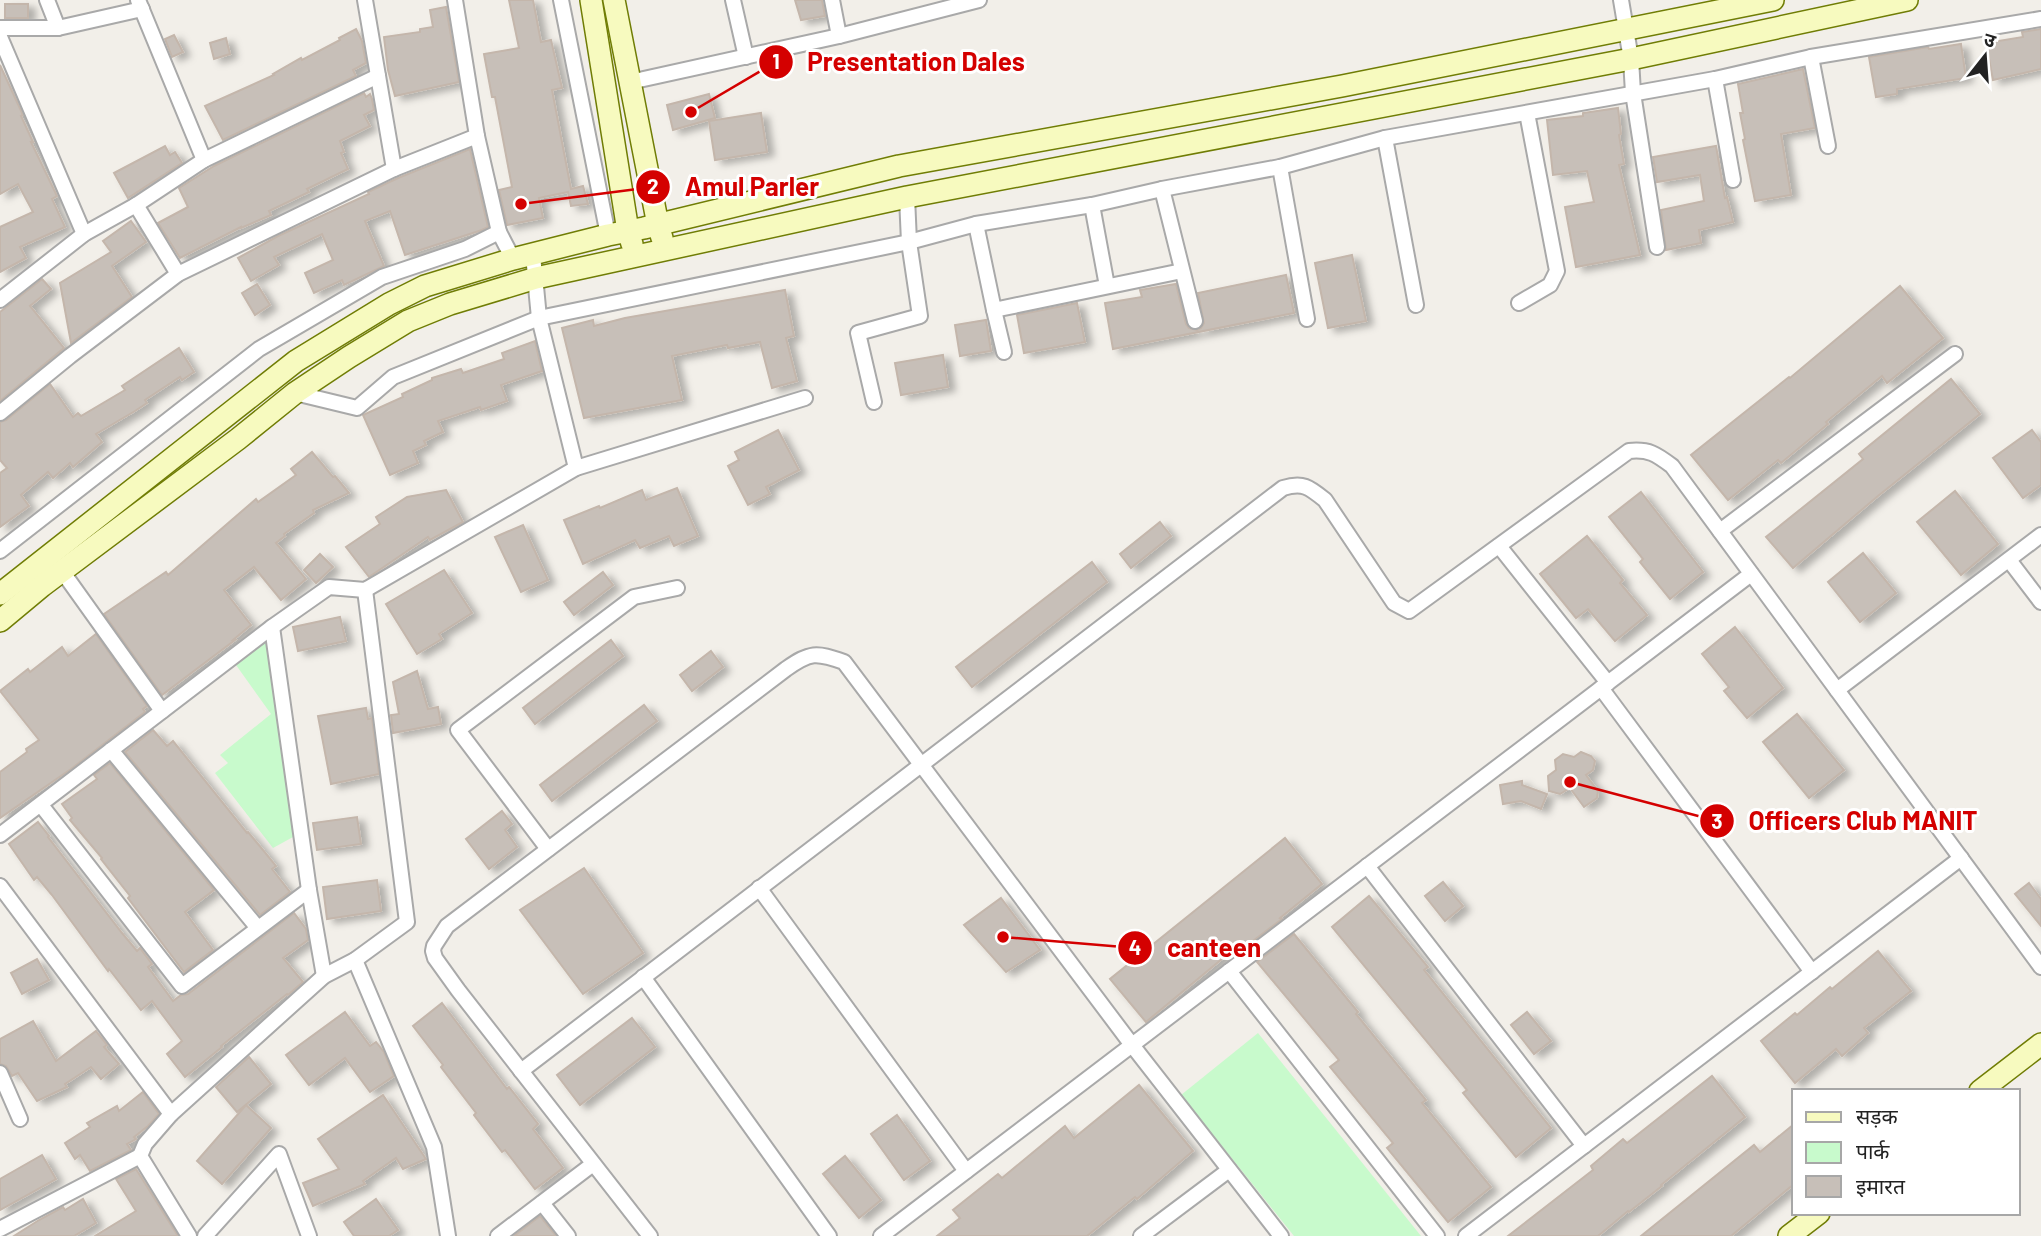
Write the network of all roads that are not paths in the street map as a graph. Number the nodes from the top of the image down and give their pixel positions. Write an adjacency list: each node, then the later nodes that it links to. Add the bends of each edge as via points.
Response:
1 (47, 0): 16 (street)
2 (365, 0): 23 (street)
3 (455, 0): 28 (street)
4 (561, 0): 42 (street)
5 (591, 0): 42 (main road)
6 (614, 0): 25 (main road)
7 (733, 0): 20 (street)
8 (832, 0): 18 (street)
9 (979, 0): 18 (street)
10 (1621, 0): 17 (street)
11 (1773, 0): 17 (main road)
12 (1907, 0): 22 (main road)
13 (140, 5): 16 (street); 31 (street)
14 (2041, 19): 21 (street)
15 (0, 28): 16 (street)
16 (58, 28)
17 (1625, 29): 22 (street); 40 (main road, via 1342,86 899,166)
18 (839, 36): 20 (street)
19 (0, 37): 43 (street)
20 (746, 57): 25 (street)
21 (1811, 57): 24 (street); 30 (street)
22 (1631, 59): 26 (street); 36 (main road)
23 (378, 76): 31 (street); 33 (street)
24 (1715, 79): 26 (street); 34 (street)
25 (630, 82): 40 (main road)
26 (1633, 93): 27 (street); 45 (street)
27 (1527, 113): 29 (street); 54 (street, via 1557,271 1550,285)
28 (477, 136): 33 (street); 41 (street)
29 (1385, 138): 32 (street); 55 (street)
30 (1828, 146)
31 (204, 160): 37 (street)
32 (1280, 167): 35 (street); 58 (street)
33 (394, 169): 50 (street)
34 (1733, 180)
35 (1162, 189): 38 (street); 49 (street)
36 (907, 197): 44 (street); 46 (main road)
37 (136, 205): 43 (street); 50 (street)
38 (1092, 205): 39 (street); 52 (street)
39 (976, 224): 44 (street); 56 (street)
40 (658, 225): 42 (main road); 46 (main road)
41 (499, 232): 48 (street); 70 (street, via 465,249 383,277 259,349)
42 (618, 233): 47 (main road); 48 (main road)
43 (84, 234): 53 (street)
44 (909, 242): 57 (street); 64 (street, via 920,316 858,333)
45 (1657, 247)
46 (666, 249): 47 (main road)
47 (635, 256): 51 (main road)
48 (523, 257): 51 (street); 76 (main road, via 425,286 296,361)
49 (1182, 271): 52 (street); 59 (street)
50 (178, 274): 65 (street)
51 (536, 278): 57 (street); 62 (main road, via 450,303 408,321)
52 (1107, 286): 56 (street)
53 (0, 299)
54 (1520, 303)
55 (1416, 306)
56 (994, 310): 60 (street)
57 (539, 318): 62 (street, via 393,377 357,408); 66 (street)
58 (1307, 319)
59 (1195, 321)
60 (1004, 352)
61 (1955, 354): 67 (street)
62 (295, 393): 72 (main road)
63 (805, 398): 66 (street)
64 (874, 402)
65 (0, 413)
66 (576, 468): 75 (street)
67 (1720, 531): 69 (street, via 1672,466 1642,450 1629,451); 73 (street)
68 (2041, 535): 71 (street)
69 (1499, 546): 80 (street); 84 (street, via 1409,611 1394,603 1325,500 1298,484 1283,488)
70 (0, 551)
71 (2009, 559): 77 (street); 81 (street)
72 (62, 571): 78 (main road); 82 (street)
73 (1751, 574): 80 (street); 81 (street)
74 (677, 588): 87 (street, via 634,597 458,730)
75 (365, 590): 79 (street, via 329,587); 94 (street, via 407,922)
76 (0, 594)
77 (2041, 602)
78 (0, 621)
79 (272, 626): 82 (street); 92 (street)
80 (1604, 686): 89 (street); 97 (street)
81 (1837, 690): 88 (street)
82 (162, 711): 83 (street)
83 (111, 750): 85 (street); 93 (street)
84 (921, 764): 87 (street, via 844,662 823,654 804,657); 91 (street); 101 (street)
85 (41, 805): 86 (street); 93 (street, via 182,986)
86 (0, 835)
87 (548, 849): 102 (street, via 447,926 433,951 457,990)
88 (1961, 859): 95 (street); 97 (street)
89 (1367, 866): 96 (street); 107 (street)
90 (0, 886): 105 (street)
91 (759, 888): 99 (street); 111 (street)
92 (309, 890): 93 (street); 98 (street)
93 (257, 927)
94 (355, 960): 98 (street); 118 (street, via 434,1147)
95 (2041, 967)
96 (1229, 971): 101 (street); 126 (street)
97 (1812, 972): 107 (street)
98 (324, 976): 105 (street)
99 (643, 977): 102 (street); 122 (street)
100 (2041, 1044): 104 (main road)
101 (1132, 1045): 110 (street); 111 (street)
102 (521, 1071): 109 (street)
103 (0, 1073): 106 (street)
104 (1983, 1089)
105 (171, 1114): 108 (street)
106 (20, 1119)
107 (1584, 1146): 127 (street)
108 (140, 1156): 114 (street); 115 (street)
109 (593, 1164): 112 (street); 121 (street)
110 (1229, 1170): 124 (street); 125 (street)
111 (966, 1171): 123 (street)
112 (542, 1203): 119 (street); 120 (street)
113 (1816, 1215): 128 (main road)
114 (0, 1228)
115 (188, 1236)
116 (205, 1236): 117 (street, via 279,1154)
117 (309, 1236)
118 (448, 1236)
119 (498, 1236)
120 (568, 1236)
121 (650, 1236)
122 (830, 1236)
123 (881, 1236)
124 (1141, 1236)
125 (1281, 1236)
126 (1437, 1236)
127 (1466, 1236)
128 (1789, 1236)

